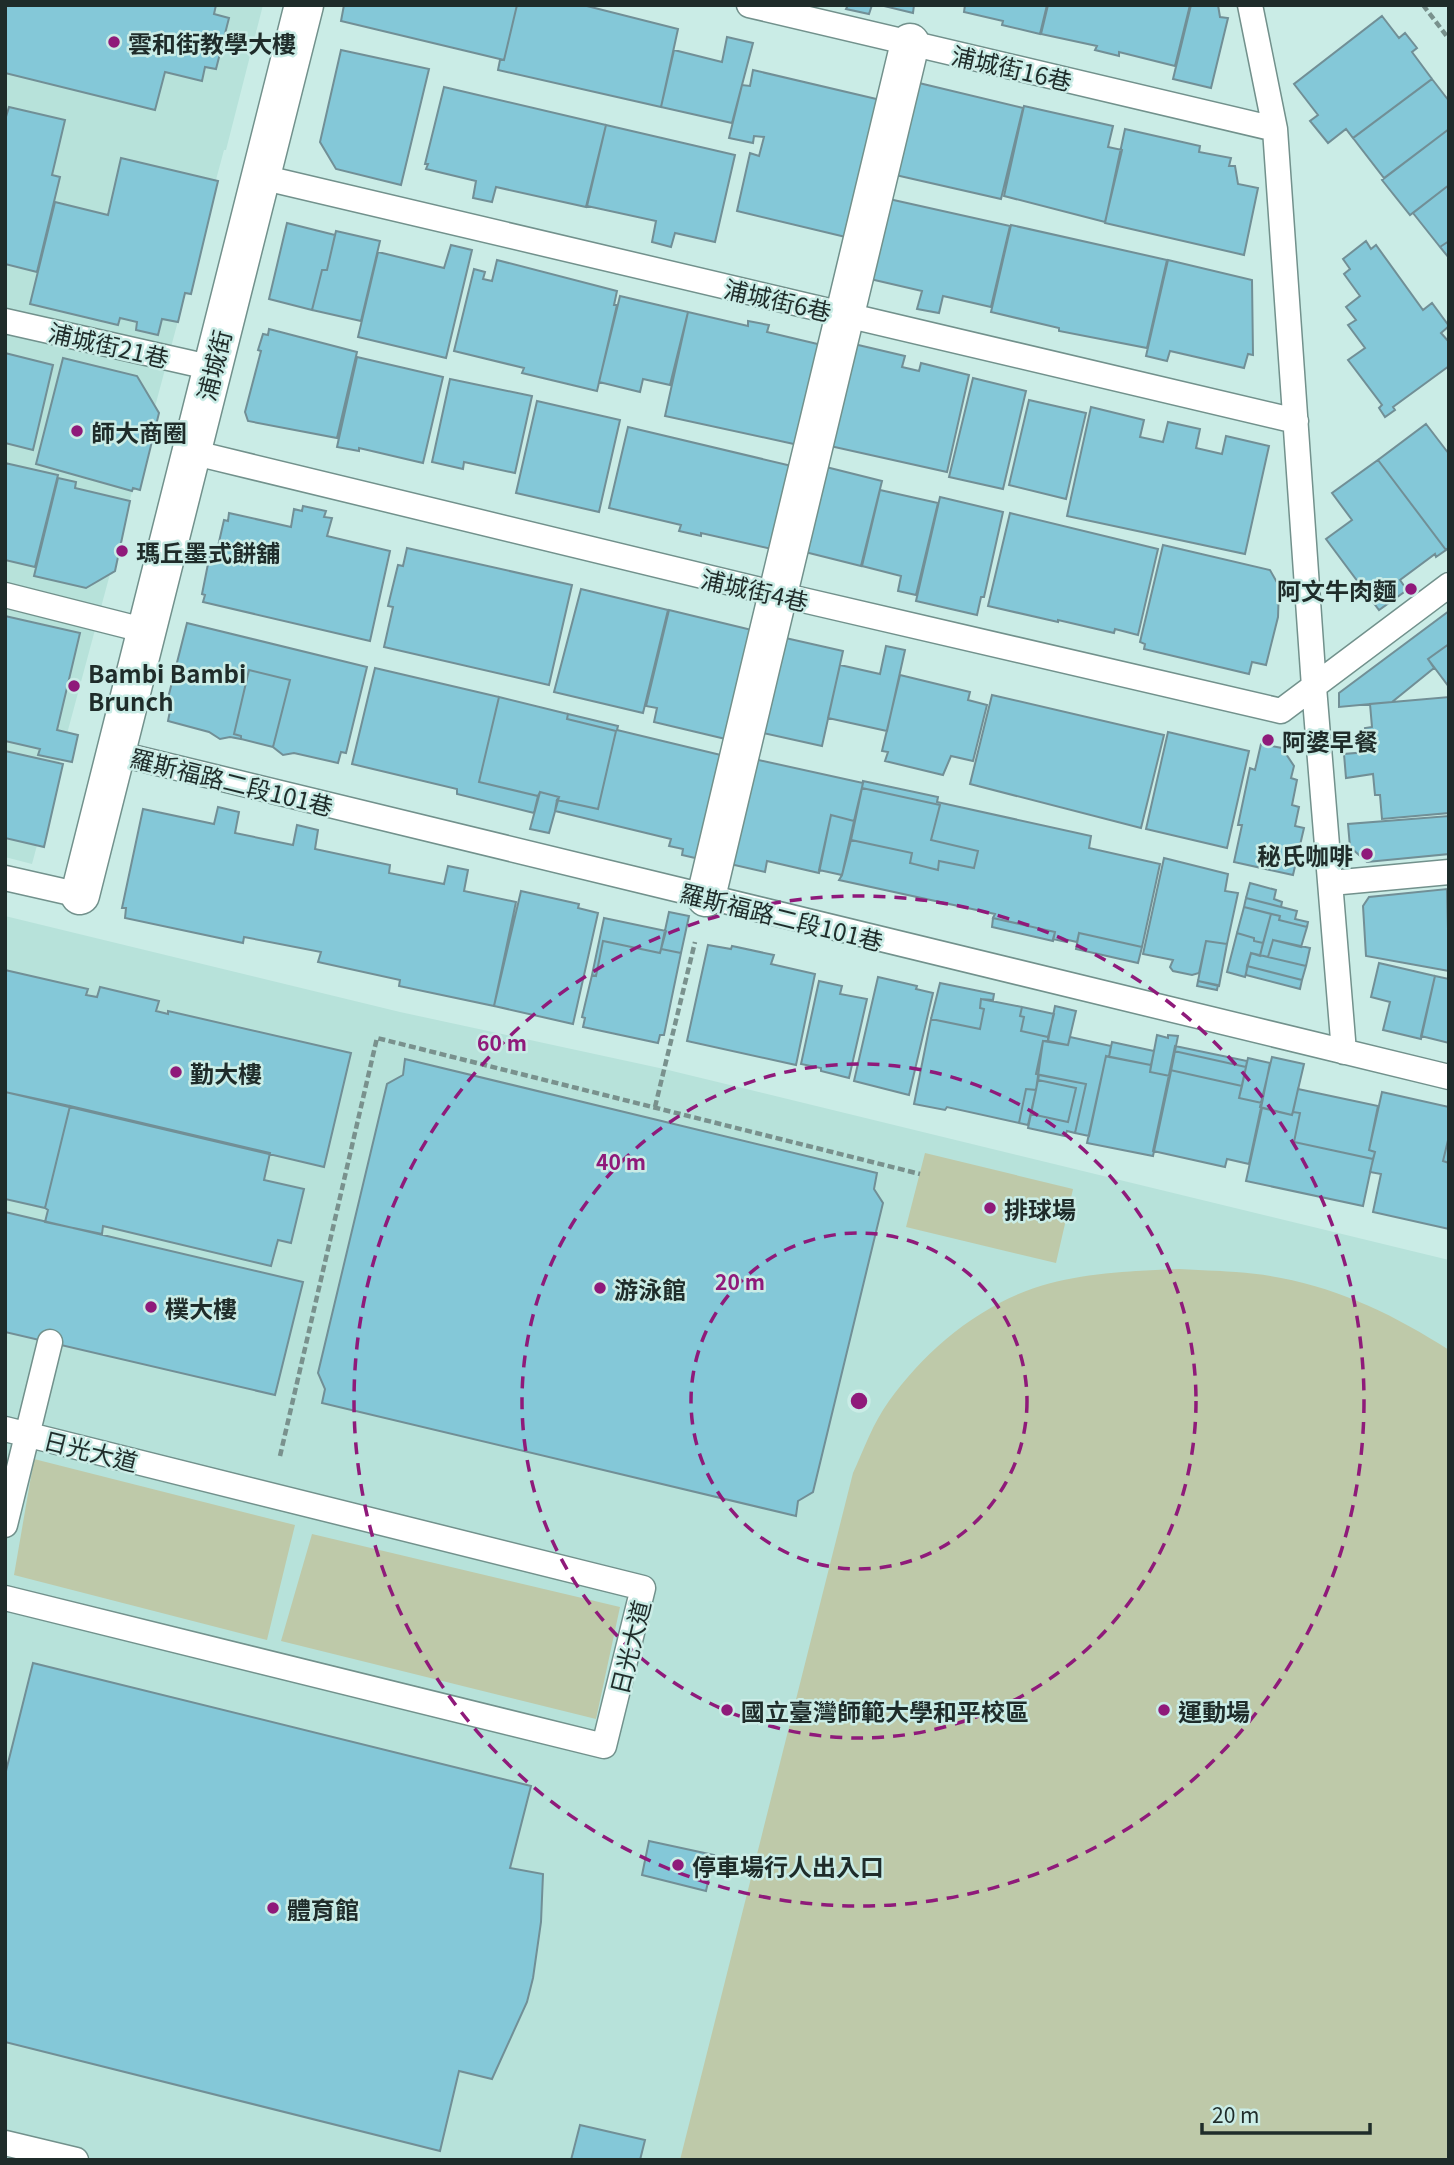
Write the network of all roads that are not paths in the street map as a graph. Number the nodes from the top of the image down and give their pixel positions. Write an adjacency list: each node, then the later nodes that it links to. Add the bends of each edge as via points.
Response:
1 (304, 5): 6 (street, 浦城街)
2 (749, 5): 4 (lane, 浦城街16巷)
3 (1250, 5): 5 (lane)
4 (910, 43): 5 (lane, 浦城街16巷); 7 (street)
5 (1275, 130): 10 (lane)
6 (261, 177): 7 (lane, 浦城街6巷); 9 (street, 浦城街)
7 (848, 315): 10 (lane, 浦城街6巷); 13 (street)
8 (5, 321): 9 (lane, 浦城街21巷)
9 (212, 368): 11 (street, 浦城街)
10 (1296, 421): 16 (lane)
11 (191, 452): 13 (lane, 浦城街4巷); 15 (street, 浦城街)
12 (1449, 585): 16 (lane)
13 (777, 594): 16 (lane, 浦城街4巷, via 1281,712); 22 (street)
14 (5, 595): 15 (lane)
15 (147, 631): 17 (street, 浦城街)
16 (1314, 687): 20 (lane)
17 (116, 753): 21 (street, 浦城街); 22 (lane, 羅斯福路二段101巷)
18 (1449, 872): 20 (lane)
19 (5, 878): 21 (lane, 浦城街)
20 (1331, 883): 23 (lane)
21 (80, 895)
22 (706, 897): 23 (lane, 羅斯福路二段101巷)
23 (1344, 1052): 24 (lane, 羅斯福路二段101巷)
24 (1449, 1077)
25 (50, 1342): 26 (lane)
26 (17, 1432): 27 (lane); 28 (lane, 日光大道, via 643,1588 604,1746)
27 (5, 1525)
28 (5, 1598)
29 (5, 2143): 30 (lane)
30 (76, 2160)

